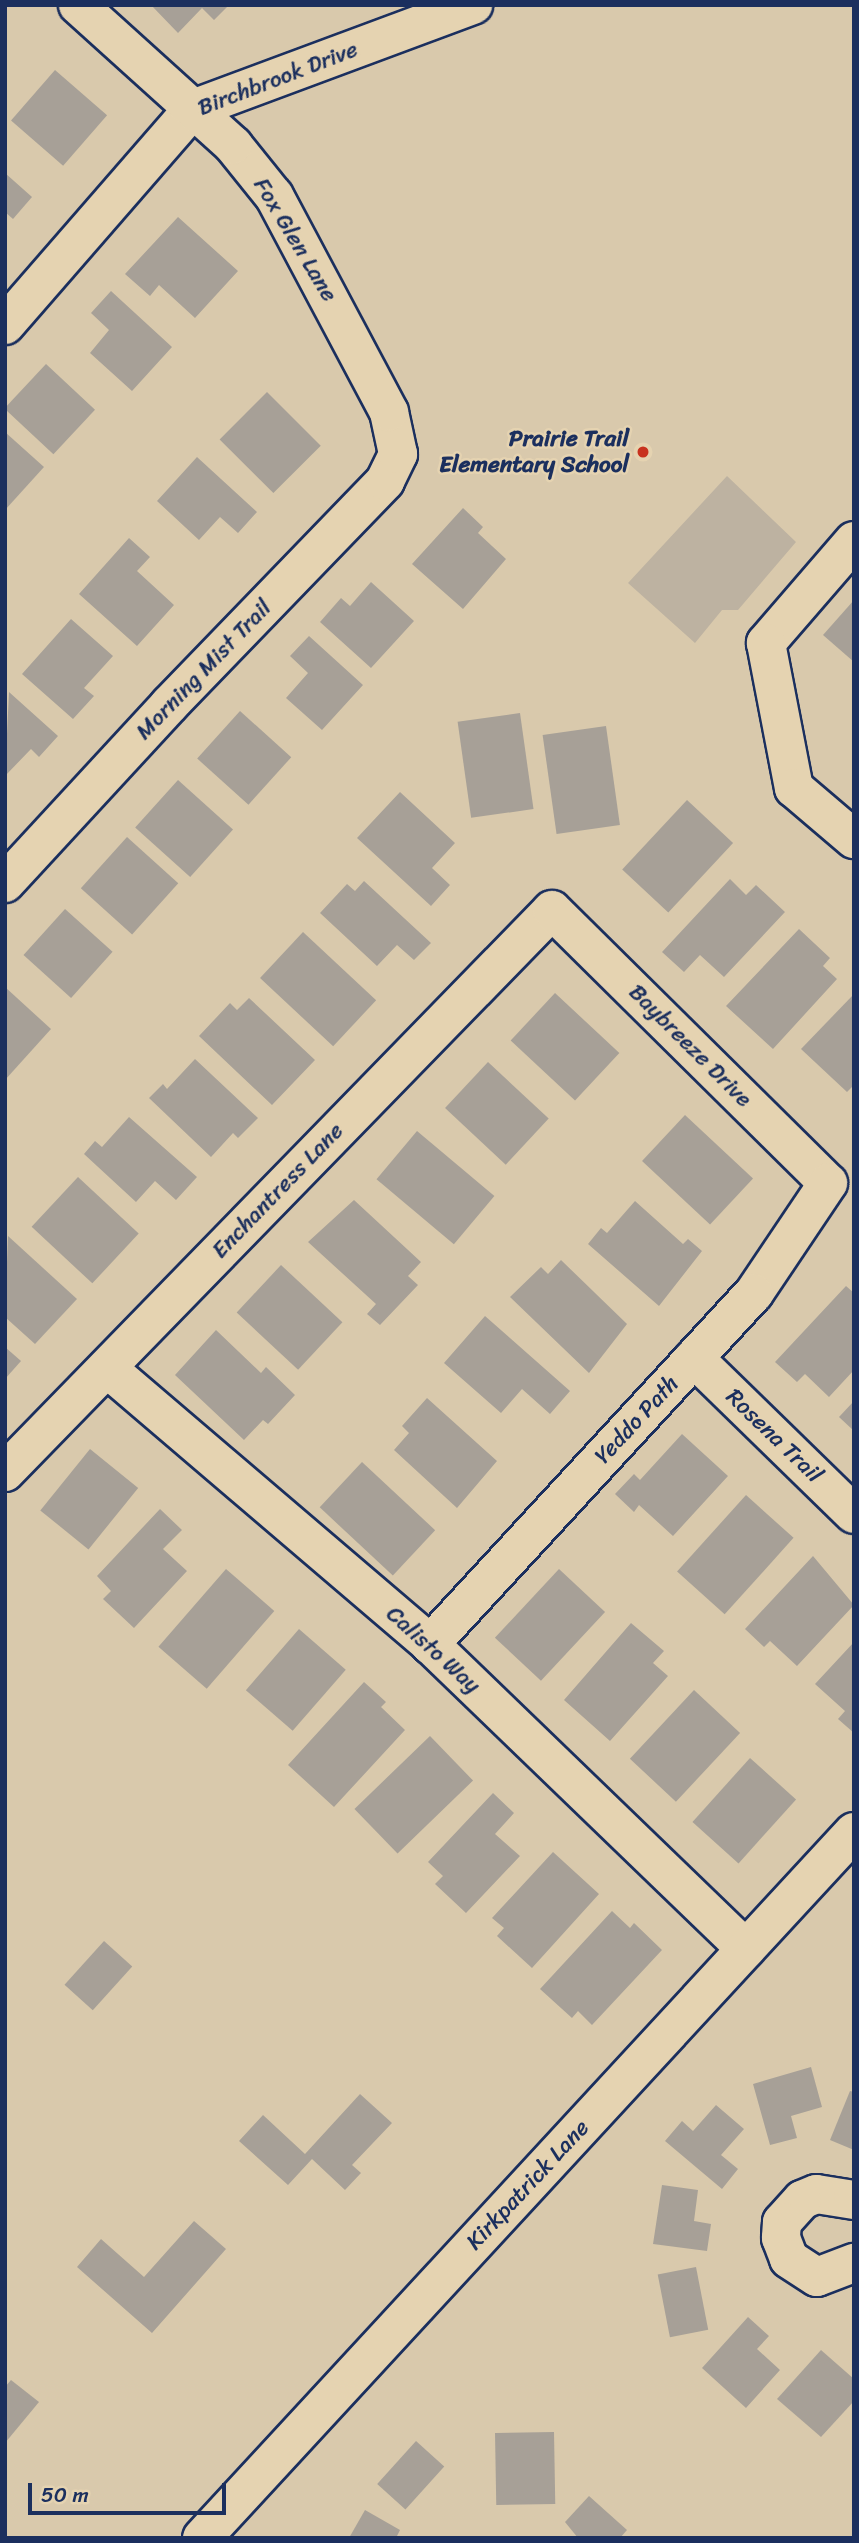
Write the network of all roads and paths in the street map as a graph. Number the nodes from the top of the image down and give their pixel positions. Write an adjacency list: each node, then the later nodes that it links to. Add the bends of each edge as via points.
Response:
1 (78, 5): 3 (street, Fox Glen Lane)
2 (473, 5): 3 (street, Birchbrook Drive)
3 (193, 109): 4 (street, Birchbrook Drive); 5 (street, Fox Glen Lane, via 233,145 274,196 389,412)
4 (5, 325)
5 (398, 454): 8 (street, Morning Mist Trail, via 385,481)
6 (854, 541): 7 (street, via 765,643 794,788)
7 (854, 839)
8 (5, 883)
9 (551, 910): 10 (street, Baybreeze Drive); 12 (street, Enchantress Lane)
10 (828, 1183): 11 (street, Yeddo Path, via 754,1293)
11 (694, 1358): 14 (street, Rosena Trail); 15 (street, Yeddo Path)
12 (107, 1368): 13 (street, Enchantress Lane); 15 (street, Calisto Way)
13 (5, 1472)
14 (854, 1514)
15 (429, 1644): 17 (street, Calisto Way)
16 (854, 1832): 17 (street, Kirkpatrick Lane)
17 (746, 1949): 20 (street, Kirkpatrick Lane)
18 (854, 2200): 19 (street, via 816,2194 802,2200 782,2222 781,2238 789,2259 817,2277)
19 (854, 2263)
20 (202, 2538)

